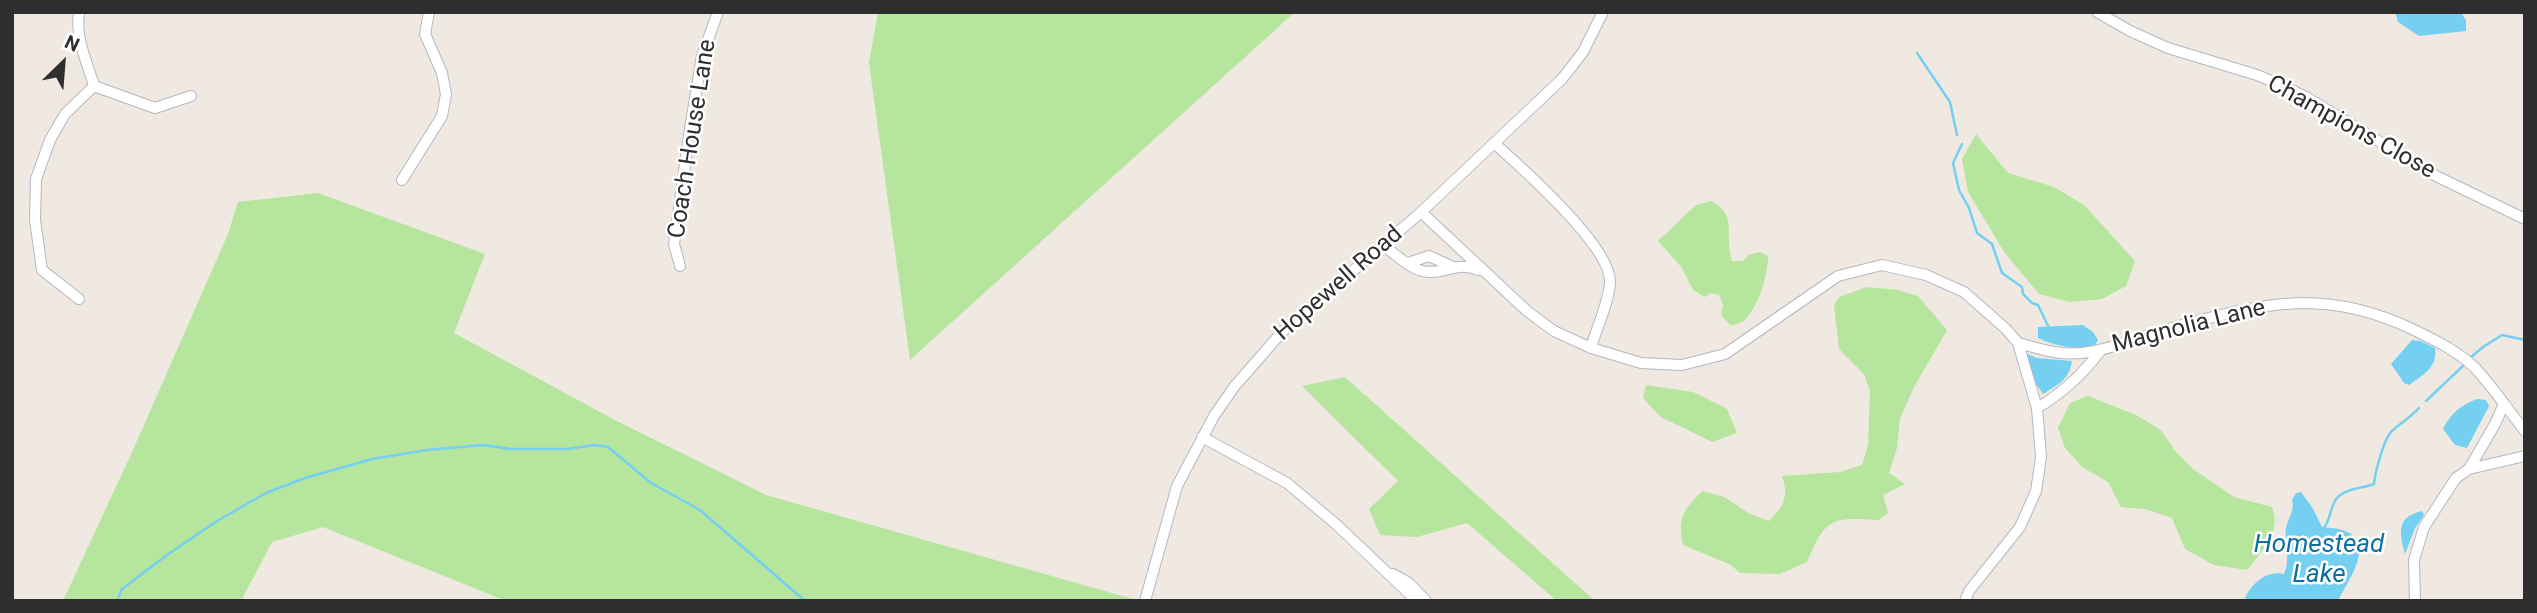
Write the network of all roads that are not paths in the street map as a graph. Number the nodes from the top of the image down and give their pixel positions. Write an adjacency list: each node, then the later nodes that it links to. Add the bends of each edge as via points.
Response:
1 (79, 12): 6 (street, via 78,36)
2 (429, 12): 9 (street, via 425,34 446,94 442,116)
3 (718, 12): 14 (street, Coach House Lane, via 702,57 688,135 674,244)
4 (1603, 12): 8 (street, Hopewell Road, via 1583,52 1562,79)
5 (2097, 12): 11 (street, Champions Close, via 2168,48 2257,75 2308,98 2436,176)
6 (94, 86): 7 (street, via 155,108); 17 (street, via 65,114 37,179 35,220 43,270)
7 (191, 96)
8 (1494, 143): 10 (street, Hopewell Road); 19 (street, via 1530,175 1608,266 1610,283)
9 (402, 180)
10 (1421, 212): 12 (street, Hopewell Road); 16 (street)
11 (2525, 219)
12 (1383, 245): 13 (street); 24 (street, Hopewell Road, via 1259,356)
13 (1408, 263): 15 (street, via 1421,271); 15 (street, via 1429,256)
14 (680, 266)
15 (1452, 267): 16 (street, via 1469,265)
16 (1488, 275): 19 (street, via 1554,331)
17 (79, 299)
18 (2018, 343): 19 (street, via 1964,292 1926,275 1882,265 1838,275 1726,354 1682,365 1642,363); 20 (street, Magnolia Lane, via 2055,353); 22 (street)
19 (1591, 348)
20 (2101, 349): 21 (street, Magnolia Lane, via 2234,311 2288,302 2326,303 2397,322 2436,340 2472,366); 22 (street, Magnolia Lane, via 2074,381)
21 (2504, 404): 23 (street, Magnolia Lane); 26 (street)
22 (2037, 408): 31 (street, via 2040,457 2036,491 2020,527)
23 (2525, 431)
24 (1202, 437): 27 (street, via 1287,483); 28 (street, Hopewell Road, via 1172,498)
25 (2525, 456): 26 (street)
26 (2469, 469): 32 (street, via 2456,478 2424,527 2414,560)
27 (1387, 570): 29 (street); 30 (street, via 1409,583)
28 (1145, 601)
29 (1417, 601)
30 (1426, 601)
31 (1965, 601)
32 (2415, 601)

